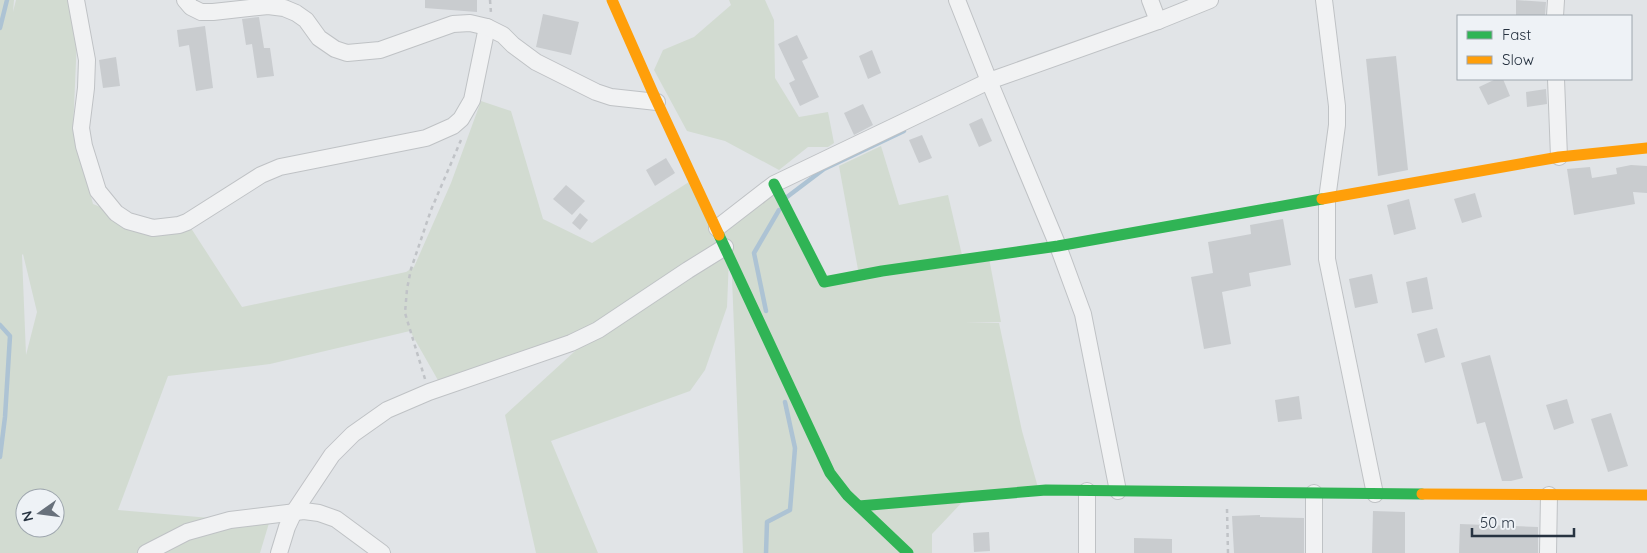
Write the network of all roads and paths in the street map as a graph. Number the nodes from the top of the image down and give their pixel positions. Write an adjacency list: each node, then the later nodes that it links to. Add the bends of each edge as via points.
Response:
1 (76, 0): 11 (street, via 87,60 81,128 96,186 122,218 153,228 187,222 261,175 280,167 426,138 453,126 472,100)
2 (185, 0): 11 (street, via 201,12 268,6 284,8 306,20 319,38 347,54 380,50 453,24)
3 (490, 0): 11 (path)
4 (612, 0): 15 (street)
5 (957, 0): 14 (street)
6 (1150, 0): 12 (street)
7 (1210, 0): 12 (street)
8 (1324, 0): 20 (street, via 1337,106)
9 (1556, 0): 10 (street)
10 (1555, 15)
11 (489, 21): 15 (street, via 536,62 596,92 611,97)
12 (1158, 21): 14 (street)
13 (1556, 80): 18 (street)
14 (989, 81): 19 (street); 22 (street)
15 (658, 102): 21 (street)
16 (462, 137): 24 (path, via 431,210 407,289 405,313)
17 (1647, 148): 18 (street)
18 (1559, 157): 20 (street)
19 (774, 184): 21 (street); 22 (street, via 824,282)
20 (1327, 199): 22 (street); 29 (street, via 1327,259)
21 (717, 228): 23 (street)
22 (1058, 246): 26 (street, via 1083,314)
23 (725, 247): 24 (street, via 578,340); 32 (street, via 830,473)
24 (429, 392): 33 (street, via 387,410 354,434 332,455)
25 (1087, 490): 26 (street); 32 (street, via 1046,490); 38 (street)
26 (1118, 491): 27 (street)
27 (1227, 492): 28 (street); 39 (path)
28 (1314, 494): 29 (street); 40 (street)
29 (1374, 494): 30 (street)
30 (1549, 495): 31 (street); 41 (street)
31 (1647, 495)
32 (859, 506): 37 (street)
33 (294, 512): 34 (street, via 230,520 187,532); 35 (street); 36 (street, via 319,513 336,518)
34 (146, 553)
35 (280, 553)
36 (382, 553)
37 (908, 553)
38 (1087, 553)
39 (1228, 553)
40 (1314, 553)
41 (1548, 553)

